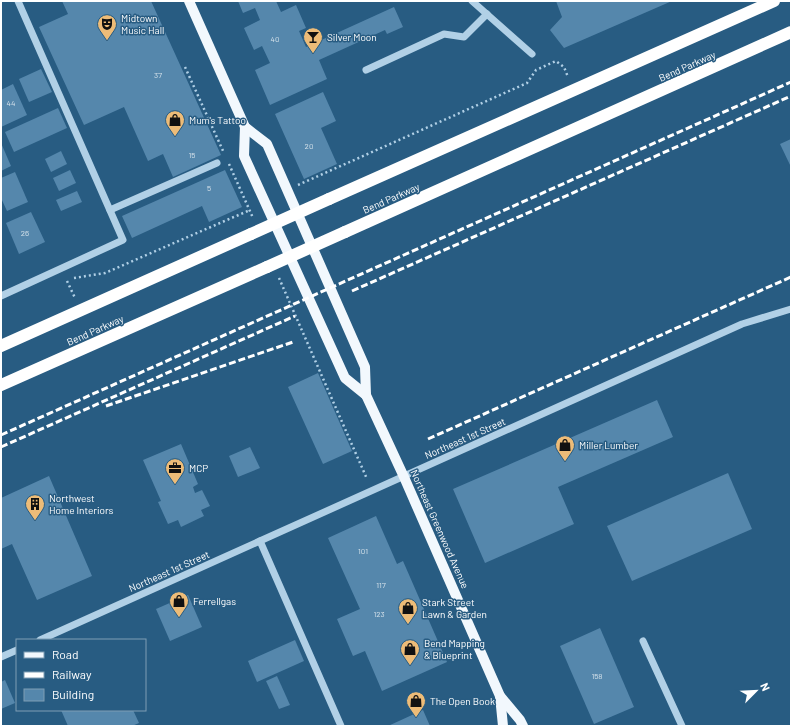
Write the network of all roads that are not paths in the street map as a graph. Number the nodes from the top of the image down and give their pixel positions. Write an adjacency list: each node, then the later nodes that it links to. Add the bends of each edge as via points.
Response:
1 (18, 1): 11 (street)
2 (189, 1): 9 (main road)
3 (472, 1): 5 (street)
4 (774, 1): 14 (highway, bridge)
5 (487, 14): 7 (street); 8 (street, via 464,37 444,34)
6 (791, 32): 15 (highway, Bend Parkway, bridge)
7 (532, 54)
8 (366, 70)
9 (245, 128): 16 (main road, Northeast Greenwood Avenue, via 244,156 297,273 346,378); 16 (main road, Northeast Greenwood Avenue, via 267,144 365,367)
10 (217, 163): 11 (street)
11 (110, 210): 12 (street, via 123,240)
12 (1, 296)
13 (791, 309): 17 (street, Northeast 1st Street, via 742,324)
14 (1, 346)
15 (1, 385)
16 (366, 395): 17 (main road, Northeast Greenwood Avenue)
17 (404, 477): 18 (street, Northeast 1st Street); 23 (main road, Northeast Greenwood Avenue)
18 (260, 541): 19 (street, Northeast 1st Street); 24 (street)
19 (42, 639)
20 (643, 641): 27 (street)
21 (16, 650): 22 (street)
22 (1, 657)
23 (500, 696): 25 (main road, Northeast Greenwood Avenue); 26 (main road, Northeast Greenwood Avenue)
24 (341, 726)
25 (503, 726)
26 (523, 726)
27 (682, 726)

